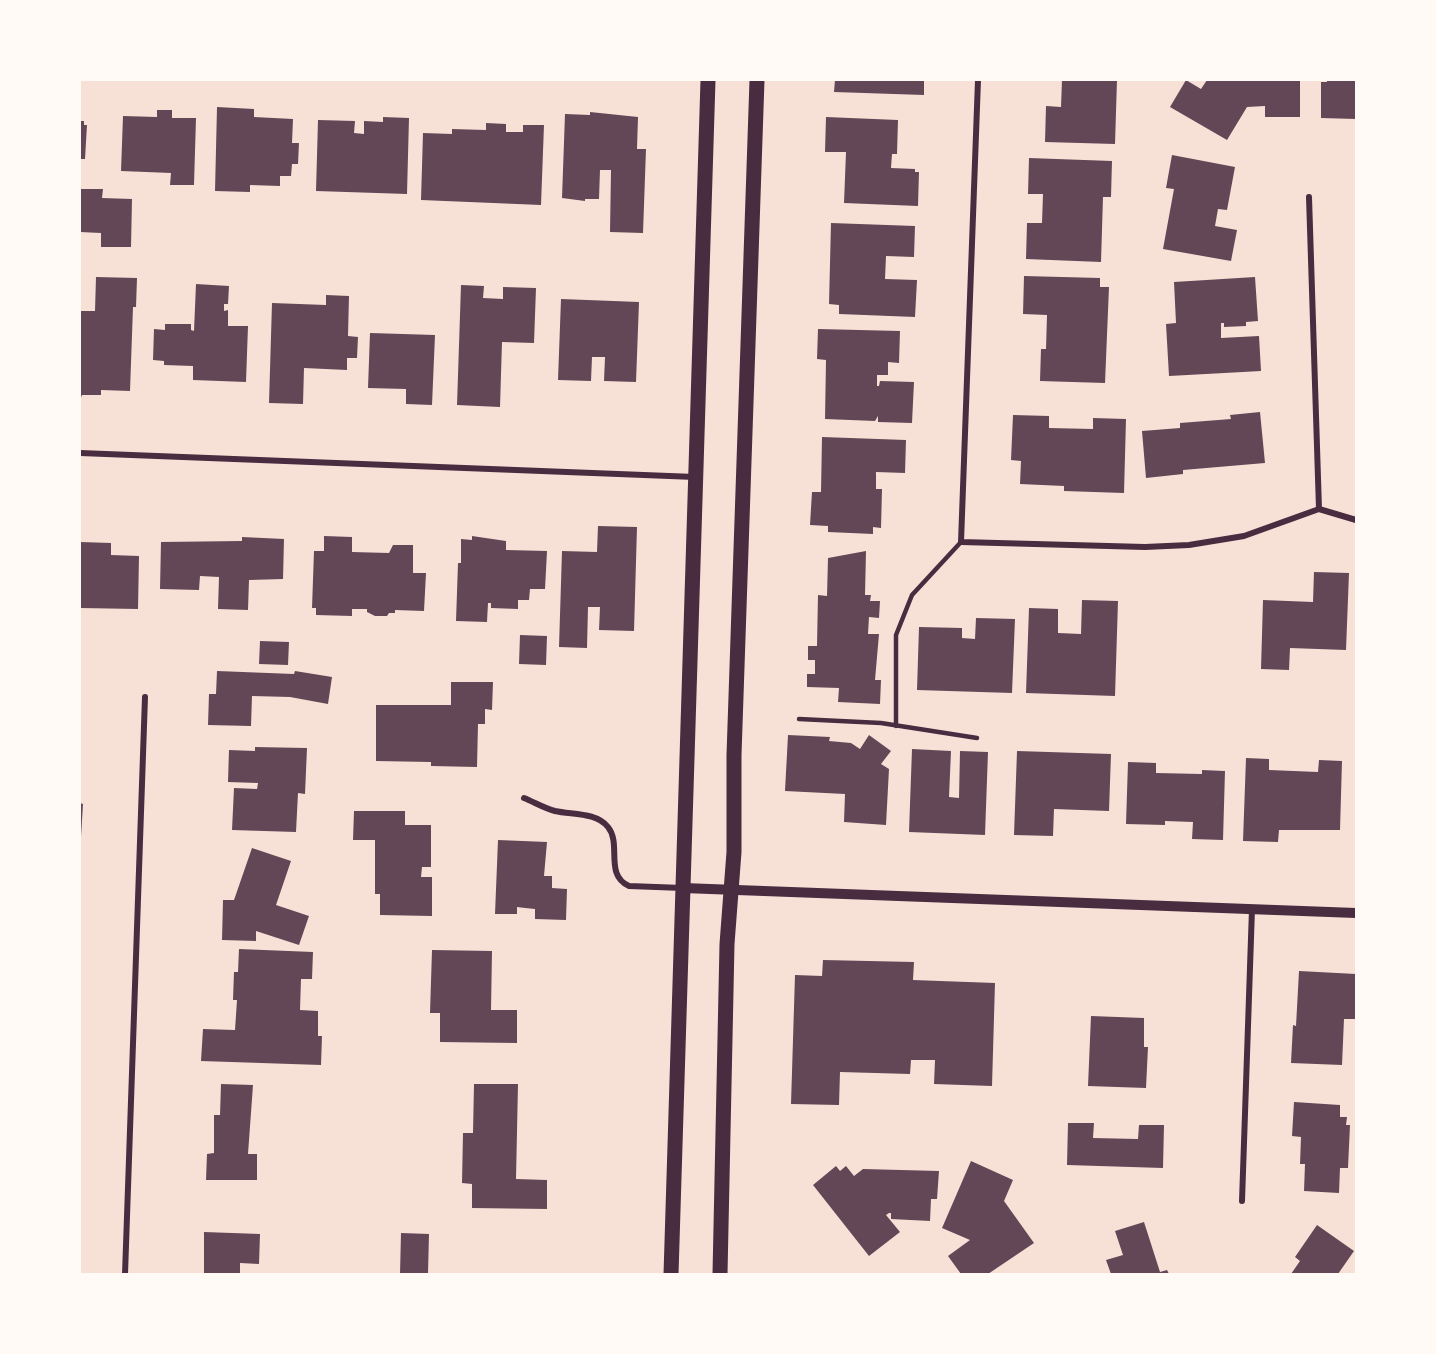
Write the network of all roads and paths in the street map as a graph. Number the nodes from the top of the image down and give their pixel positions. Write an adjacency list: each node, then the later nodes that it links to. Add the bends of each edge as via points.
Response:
1 (708, 80): 6 (main road)
2 (757, 80): 16 (main road)
3 (978, 80): 9 (street)
4 (1309, 197): 7 (street)
5 (80, 453): 6 (street)
6 (696, 477): 15 (main road)
7 (1319, 509): 8 (street); 9 (street, via 1244,536 1190,545)
8 (1356, 520)
9 (961, 542): 12 (lane, via 912,595 896,635)
10 (145, 698): 20 (street)
11 (799, 719): 12 (lane)
12 (896, 726): 13 (lane)
13 (977, 738)
14 (524, 798): 15 (street, via 554,811 603,822 612,836 621,882 629,886)
15 (683, 888): 16 (street); 21 (main road)
16 (730, 891): 17 (street); 22 (main road)
17 (1252, 909): 18 (street); 19 (street)
18 (1356, 913)
19 (1242, 1201)
20 (125, 1275)
21 (671, 1275)
22 (720, 1275)

